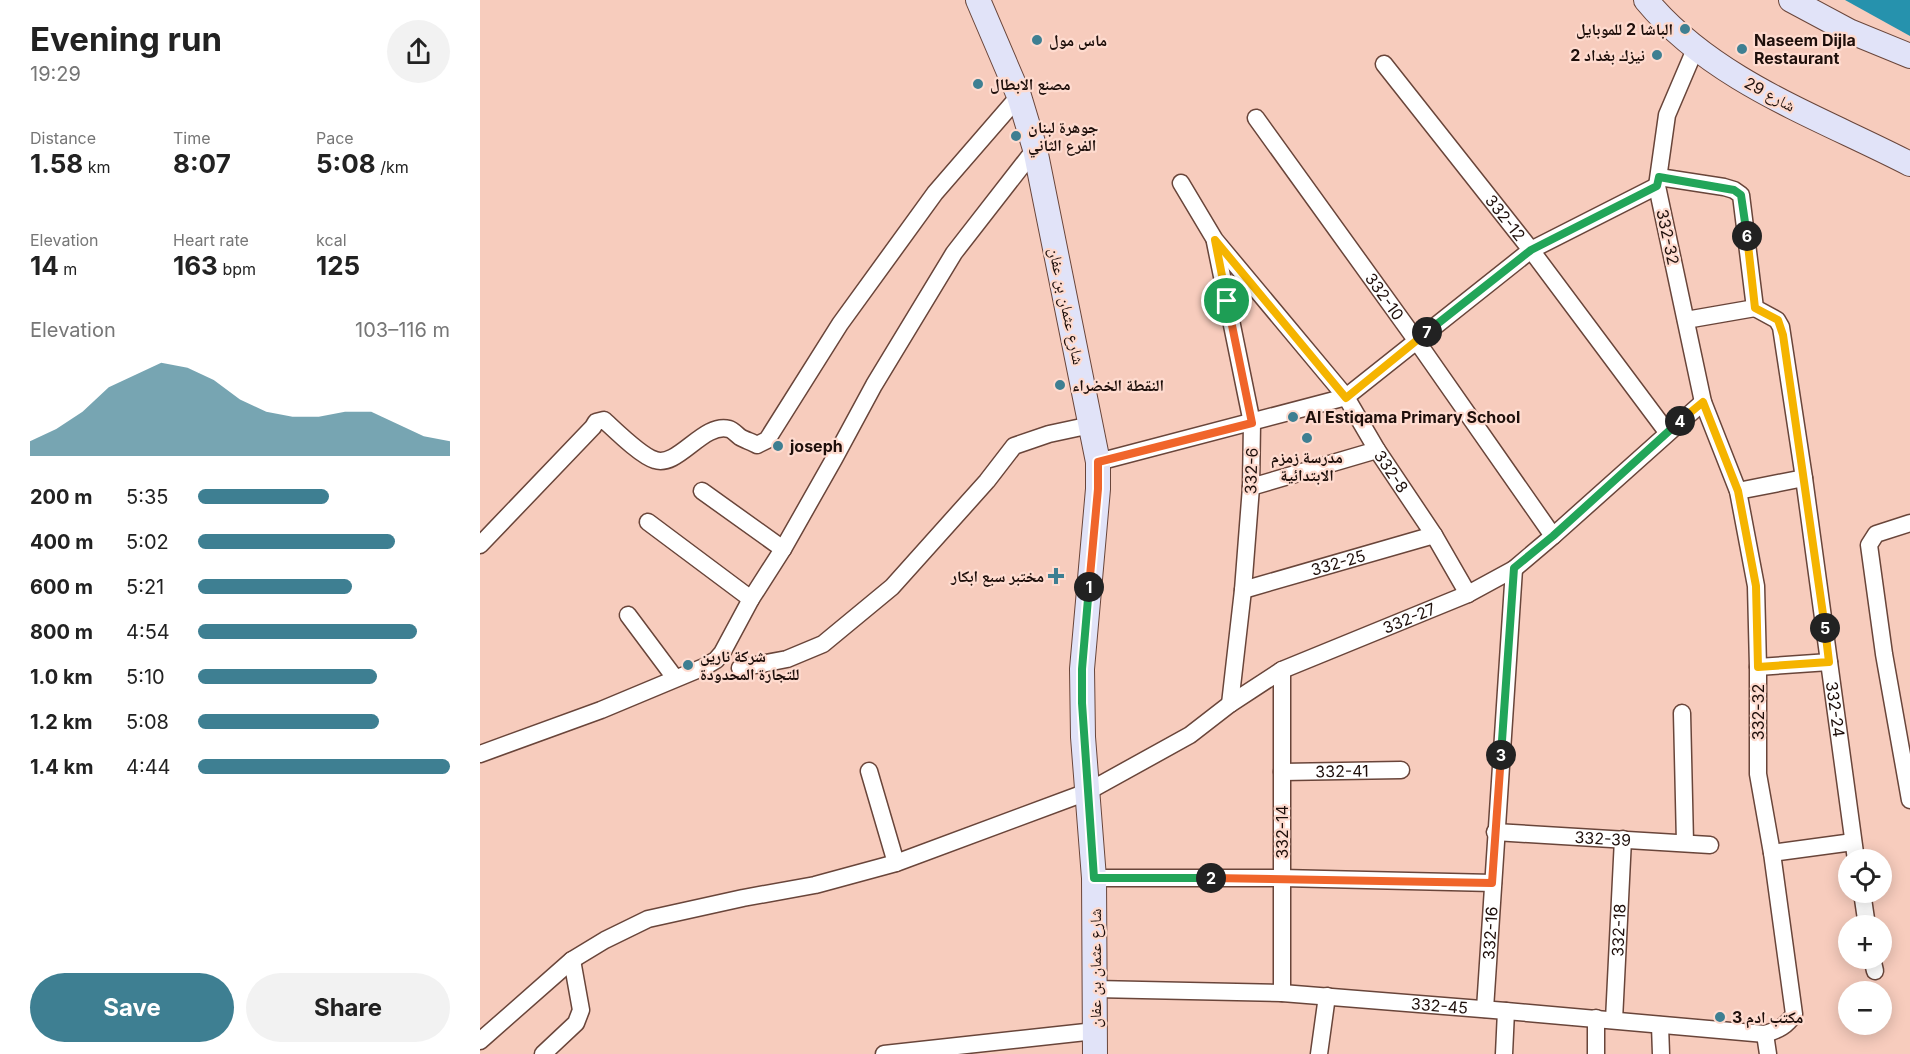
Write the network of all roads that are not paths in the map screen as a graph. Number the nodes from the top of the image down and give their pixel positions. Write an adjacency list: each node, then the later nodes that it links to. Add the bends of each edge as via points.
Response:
1 (978, 0): 7 (street, شارع عثمان بن عفان)
2 (1646, 0): 4 (street, شارع 29)
3 (1791, 0): 5 (street, via 1849,31)
4 (1696, 47): 10 (street, شارع 29, via 1734,75); 11 (street, 332-32, via 1667,115)
5 (1910, 56)
6 (1384, 63): 14 (street, 332-12)
7 (1020, 96): 9 (street, شارع عثمان بن عفان); 33 (street, via 935,193 840,324 767,440 757,445 729,429 711,430 666,460 656,461 604,420 596,422)
8 (1256, 118): 17 (street, 332-10)
9 (1035, 149): 21 (street, شارع عثمان بن عفان); 34 (street, via 954,253 874,384)
10 (1910, 164)
11 (1658, 181): 14 (street); 15 (street, via 1724,187 1741,195); 16 (street, 332-32)
12 (1181, 183): 13 (street, 332-8)
13 (1215, 240): 18 (street, 332-8); 20 (street, 332-6)
14 (1531, 250): 17 (street); 22 (street, 332-12)
15 (1755, 308): 16 (street); 25 (street, 332-24, via 1778,320)
16 (1686, 320): 19 (street, 332-32)
17 (1416, 340): 18 (street); 32 (street, 332-10)
18 (1346, 398): 20 (street); 23 (street, 332-8)
19 (1703, 402): 22 (street, 332-27); 28 (street, 332-32)
20 (1252, 423): 24 (street); 26 (street, 332-6)
21 (1091, 424): 24 (street, شارع عثمان بن عفان); 42 (street, via 1014,446 892,586 823,644 787,659)
22 (1667, 432): 32 (street, 332-27)
23 (1377, 450): 26 (street); 31 (street, 332-8)
24 (1098, 462): 51 (street, شارع عثمان بن عفان, via 1082,669)
25 (1804, 478): 28 (street); 40 (street, 332-24)
26 (1251, 487): 36 (street, 332-6)
27 (702, 491): 34 (street)
28 (1738, 491): 41 (street, 332-32, via 1756,586)
29 (648, 522): 38 (street)
30 (1910, 523): 52 (street, via 1876,534 1869,545)
31 (1434, 535): 36 (street, 332-25); 37 (street, 332-8)
32 (1553, 536): 35 (street, 332-27)
33 (480, 545)
34 (783, 549): 38 (street)
35 (1514, 568): 37 (street, 332-27); 53 (street, 332-16)
36 (1243, 590): 45 (street, 332-6)
37 (1468, 594): 43 (street, 332-27)
38 (751, 599): 44 (street, via 716,660)
39 (628, 615): 44 (street)
40 (1829, 662): 41 (street); 55 (street, 332-24)
41 (1758, 667): 59 (street, 332-32, via 1758,774)
42 (740, 668)
43 (1282, 670): 45 (street, 332-27); 50 (street, 332-14)
44 (675, 678): 47 (street)
45 (1230, 704): 51 (street, 332-27, via 1190,735)
46 (1682, 712): 56 (street)
47 (480, 754)
48 (1401, 770): 50 (street, 332-41)
49 (869, 771): 60 (street)
50 (1282, 772): 62 (street, 332-14)
51 (1087, 792): 60 (street, 332-27); 61 (street, شارع عثمان بن عفان)
52 (1910, 800)
53 (1495, 832): 54 (street, 332-39); 63 (street, 332-16)
54 (1623, 839): 56 (street, 332-39); 71 (street, 332-18)
55 (1853, 842): 58 (street, 332-24); 59 (street)
56 (1685, 843): 57 (street, 332-39)
57 (1710, 845)
58 (1854, 849)
59 (1772, 853): 73 (street, 332-32, via 1794,1014)
60 (896, 863): 64 (street, 332-27, via 815,885 648,919)
61 (1094, 878): 62 (street); 65 (street, شارع عثمان بن عفان)
62 (1282, 878): 63 (street); 66 (street, 332-14)
63 (1492, 883): 68 (street, 332-16)
64 (572, 960): 75 (street, 332-27); 77 (street, via 581,1010 576,1023)
65 (1095, 990): 66 (street, 332-45); 76 (street, شارع عثمان بن عفان)
66 (1282, 993): 67 (street, 332-45)
67 (1327, 996): 68 (street, 332-45); 79 (street)
68 (1485, 1009): 69 (street, 332-45)
69 (1506, 1011): 70 (street, 332-45); 80 (street)
70 (1596, 1018): 71 (street, 332-45); 81 (street)
71 (1614, 1020): 72 (street, 332-45)
72 (1660, 1025): 74 (street, 332-45); 82 (street)
73 (1782, 1028): 74 (street, 332-45)
74 (1765, 1034): 83 (street)
75 (480, 1041)
76 (1095, 1042): 78 (street)
77 (543, 1054)
78 (884, 1054)
79 (1319, 1054)
80 (1504, 1054)
81 (1596, 1054)
82 (1661, 1054)
83 (1768, 1054)

